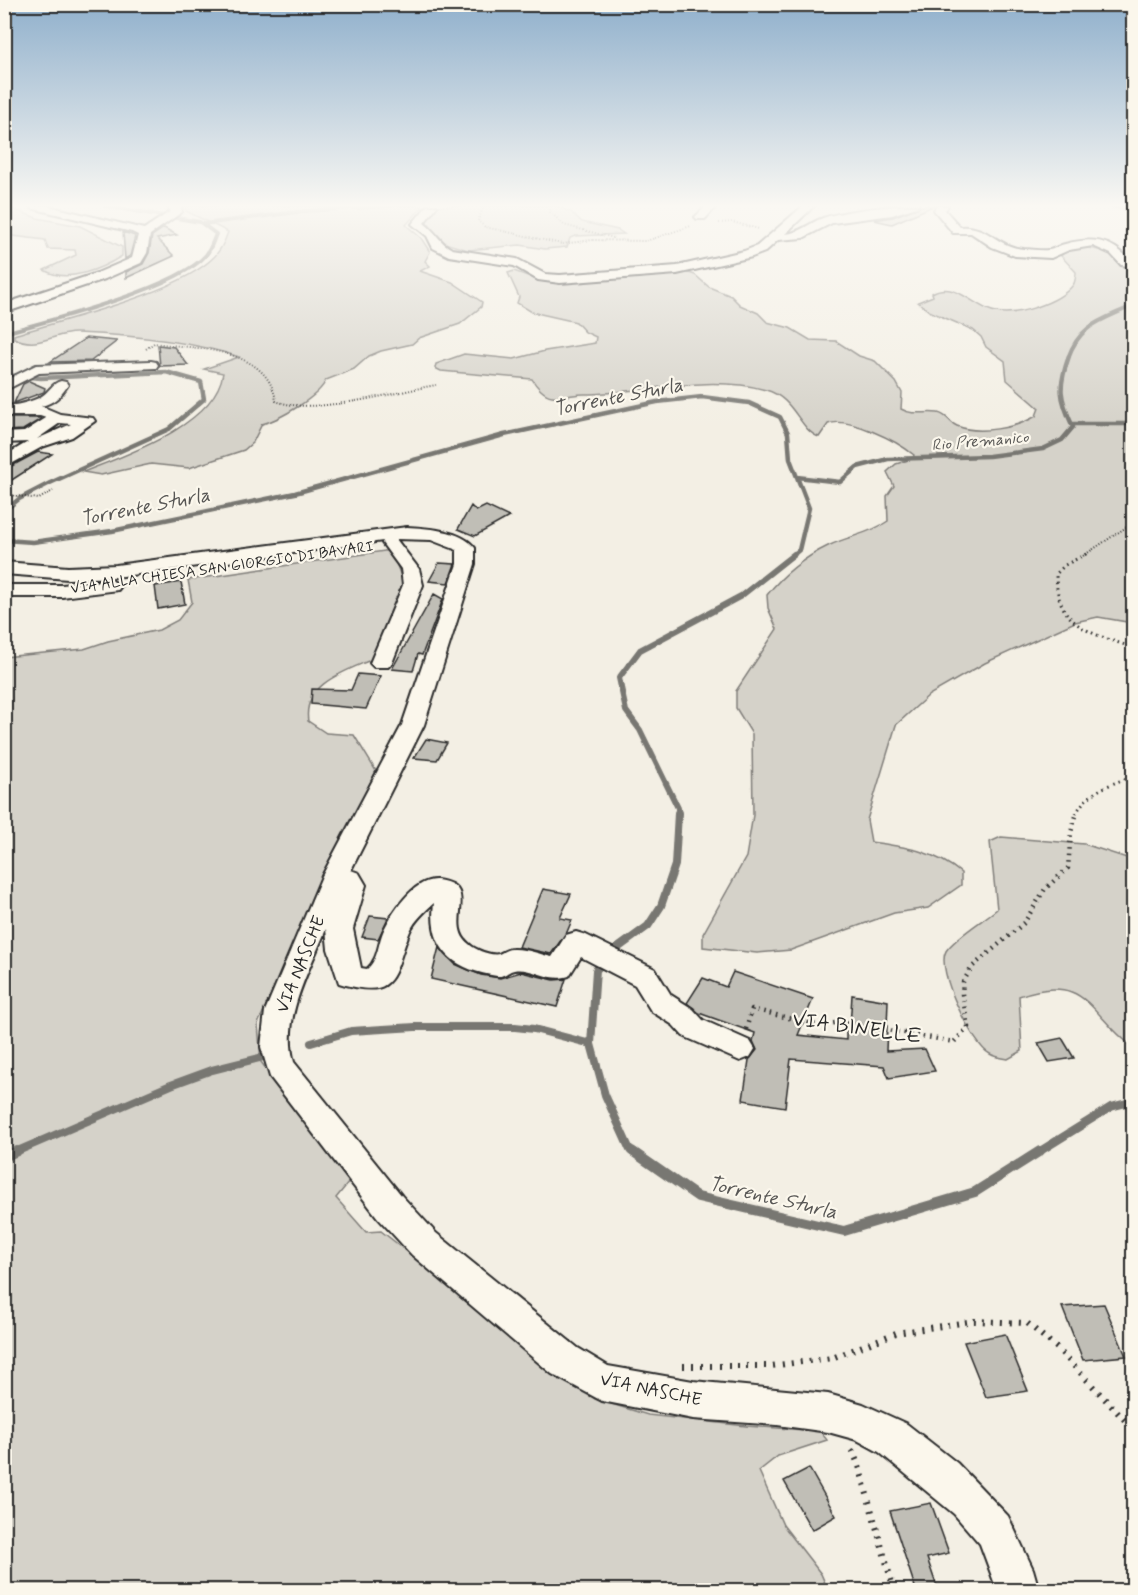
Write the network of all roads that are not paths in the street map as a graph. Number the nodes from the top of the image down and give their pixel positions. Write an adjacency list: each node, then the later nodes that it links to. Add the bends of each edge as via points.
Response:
1 (86, 280): 2 (street)
2 (4, 309)
3 (151, 365): 5 (street, via 47,368 27,372)
4 (61, 385): 6 (street, via 47,400)
5 (6, 386)
6 (4, 411): 7 (street, via 43,411)
7 (57, 418): 8 (street, via 28,437); 9 (street, via 87,421)
8 (4, 438)
9 (4, 463)
10 (439, 536): 11 (street, VIA ALLA CHIESA SAN GIORGIO DI BAVARI); 12 (street, VIA NASCHE, via 407,532 367,536 116,571 68,573); 15 (street, VIA NASCHE, via 466,548 466,564 413,725)
11 (391, 543): 13 (street, VIA ALLA CHIESA SAN GIORGIO DI BAVARI, via 99,588); 14 (street, via 410,570 413,585)
12 (4, 568)
13 (4, 591)
14 (381, 663)
15 (335, 876): 16 (street, via 350,879 353,885 339,928 339,945 349,975 368,980 377,977 412,906 434,889 445,891 449,895 446,926 454,945 467,957 499,966 512,959 559,969 576,942 645,977 662,1003 693,1029); 17 (street, VIA NASCHE, via 279,1011 275,1052 291,1083 424,1244 565,1361 602,1383 693,1400 828,1413 863,1423 893,1438 943,1477 994,1530)
16 (740, 1049)
17 (1018, 1590)

